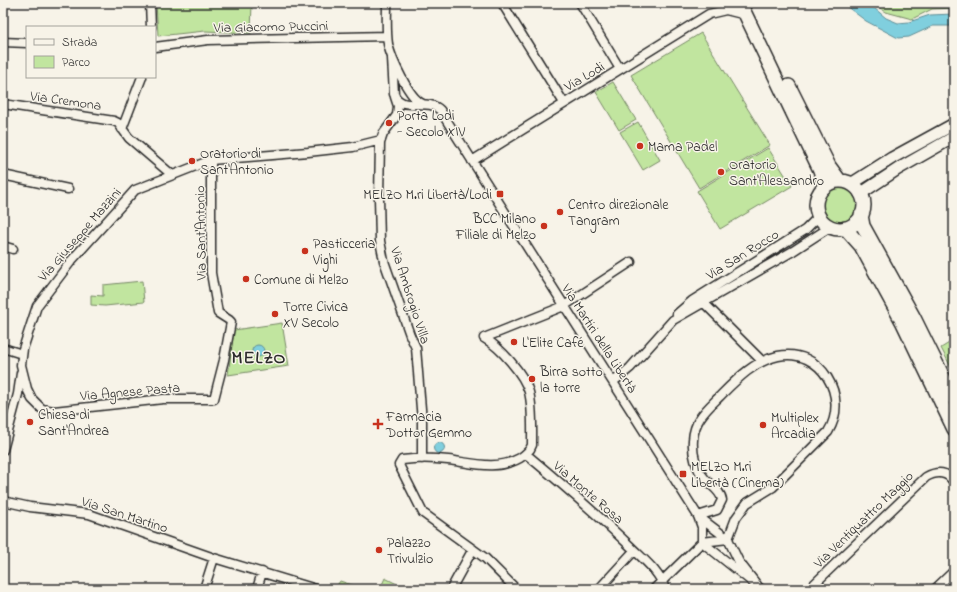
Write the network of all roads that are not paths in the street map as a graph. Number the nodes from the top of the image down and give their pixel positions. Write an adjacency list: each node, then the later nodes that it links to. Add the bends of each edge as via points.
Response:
1 (150, 3): 9 (street)
2 (387, 3): 10 (street)
3 (502, 3): 19 (street)
4 (580, 3): 15 (street)
5 (719, 3): 8 (street, Via Lodi)
6 (740, 3): 7 (main road)
7 (747, 9): 8 (street, Via Lodi); 30 (main road); 31 (main road, via 829,166)
8 (709, 14): 15 (street, Via Lodi)
9 (151, 26)
10 (387, 36): 13 (street, Via Giacomo Puccini, via 208,40); 14 (street)
11 (3, 42): 12 (street)
12 (26, 43)
13 (156, 47)
14 (392, 58): 17 (street); 18 (street, Via Ambrogio Villa)
15 (620, 69): 19 (street, Via Lodi)
16 (142, 78): 23 (street)
17 (408, 88): 18 (street, via 400,84 395,87); 18 (street, via 409,94 405,100 399,100); 21 (street)
18 (394, 94): 21 (street, via 403,103); 25 (street, Via Ambrogio Villa, via 398,106 397,115)
19 (564, 103): 27 (street, Via Lodi)
20 (3, 104): 23 (street, Via Cremona, via 112,120)
21 (423, 104): 27 (street, Via Martiri della Libertà, via 436,106 440,110)
22 (954, 124): 31 (street, via 892,158)
23 (122, 129): 28 (street, Via Cremona)
24 (954, 137): 31 (street, via 898,169)
25 (381, 140): 26 (street, via 358,146 308,152); 56 (street, Via Ambrogio Villa, via 378,196 380,245 416,348 422,421)
26 (211, 160): 28 (street, Via Giuseppe Mazzini); 52 (street, Via Sant'Antonio, via 212,273 218,313 230,320 231,324)
27 (472, 161): 43 (street, Via Martiri della Libertà)
28 (171, 174): 46 (street, Via Giuseppe Mazzini, via 135,190 72,260 37,306)
29 (3, 175): 32 (street)
30 (825, 186): 31 (main road); 34 (main road, via 817,198 816,208)
31 (851, 186): 33 (main road, via 863,202)
32 (68, 189)
33 (861, 214): 36 (main road, via 853,224); 44 (main road, via 866,231)
34 (819, 216): 35 (main road); 37 (street, Via San Rocco, via 811,226)
35 (830, 227): 36 (main road); 39 (street, Via San Rocco)
36 (845, 228): 44 (main road, via 860,246)
37 (800, 233): 39 (street, Via San Rocco); 42 (street, Via San Rocco)
38 (3, 246): 40 (street)
39 (800, 246): 42 (street, Via San Rocco)
40 (13, 249)
41 (631, 262): 43 (street)
42 (701, 300): 47 (street); 50 (street, Via San Rocco, via 683,308 630,368)
43 (564, 306): 50 (street, Via Martiri della Libertà); 55 (street, via 484,338 504,355 529,392 532,444)
44 (909, 320): 51 (main road); 53 (main road)
45 (3, 348): 46 (street)
46 (22, 354): 48 (street, Via Giuseppe Mazzini)
47 (762, 361): 59 (street, via 730,386 704,412 696,424 692,440 694,460 700,473 720,494 722,500 717,510); 60 (street, via 792,355 805,358 824,370 835,393 832,426 773,488 752,499 741,510)
48 (21, 365): 49 (street, Via Giuseppe Mazzini); 54 (street, via 18,394)
49 (23, 374): 52 (street, Via Agnese Pasta, via 32,399 48,411 168,399)
50 (613, 382): 59 (street, Via Martiri della Libertà)
51 (954, 399)
52 (214, 400)
53 (954, 429)
54 (3, 450)
55 (526, 454): 56 (street, via 514,461 497,465); 63 (street, Via Monte Rosa, via 600,517)
56 (422, 459): 62 (street, via 400,461 399,467 423,514)
57 (954, 483): 76 (street, Via Ventiquattro Maggio, via 948,475 938,473 926,477)
58 (3, 501): 64 (street, Via San Martino, via 89,514)
59 (698, 516): 60 (street); 61 (street, Via Martiri della Libertà, via 703,531)
60 (728, 540): 61 (street); 68 (street, via 739,562)
61 (702, 542): 67 (street); 68 (street)
62 (473, 549): 72 (street); 73 (street)
63 (634, 551): 67 (street, Via Monte Rosa, via 656,571); 74 (street)
64 (214, 558): 66 (street, Via San Martino); 69 (street)
65 (954, 571): 77 (street)
66 (262, 572): 70 (street); 71 (street, Via San Martino)
67 (664, 585): 75 (street)
68 (759, 587)
69 (204, 589)
70 (256, 589)
71 (313, 589)
72 (452, 589)
73 (516, 589)
74 (599, 589)
75 (654, 589)
76 (809, 589)
77 (936, 589)

